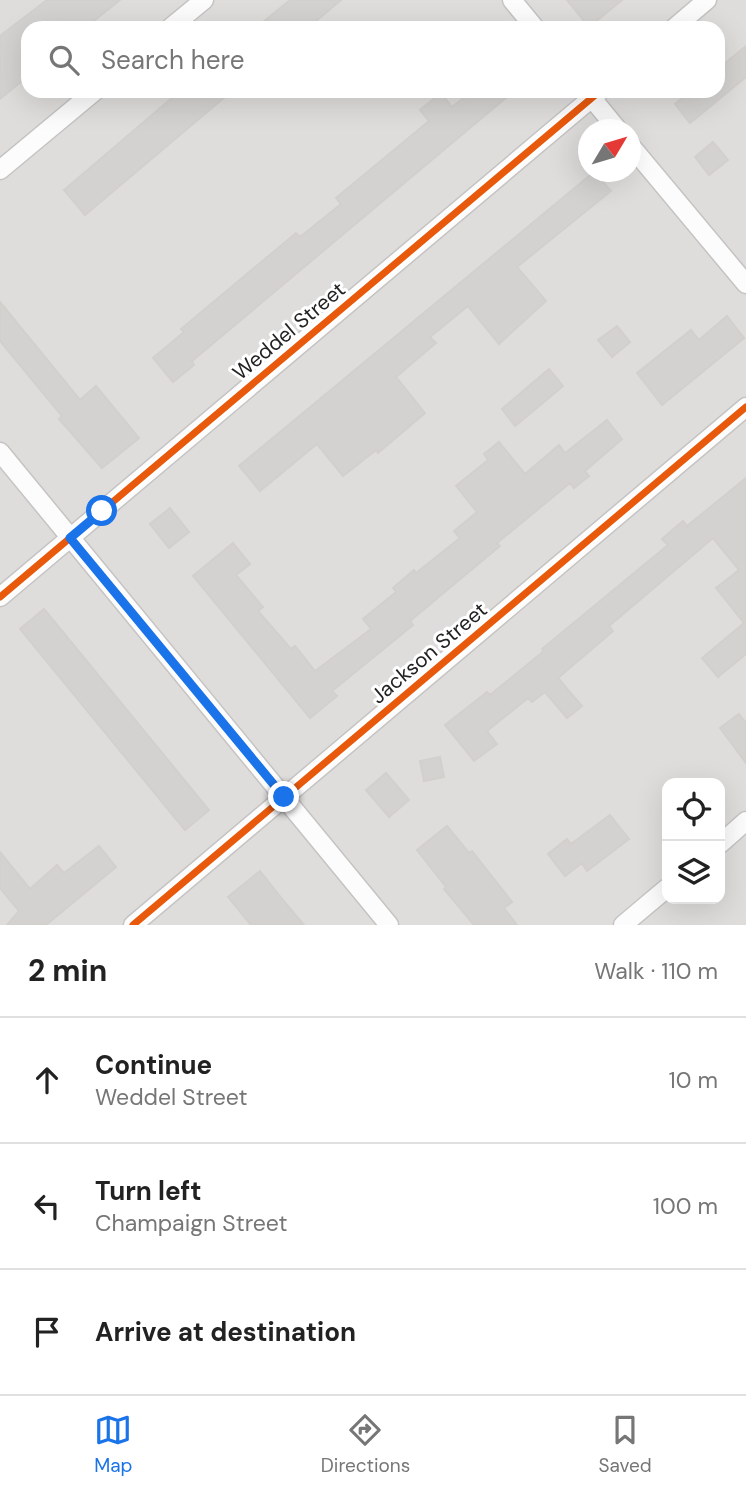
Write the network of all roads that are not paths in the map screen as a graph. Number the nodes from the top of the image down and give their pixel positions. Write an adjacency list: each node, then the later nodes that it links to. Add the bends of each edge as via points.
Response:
1 (204, 0): 4 (street)
2 (512, 0): 5 (street)
3 (707, 0): 6 (street)
4 (178, 21)
5 (529, 21)
6 (682, 21)
7 (87, 98): 12 (street)
8 (587, 98): 16 (street, Weddel Street)
9 (596, 98): 10 (street)
10 (611, 119)
11 (641, 157): 13 (street)
12 (0, 170)
13 (746, 284)
14 (746, 407): 18 (street, Jackson Street)
15 (0, 452): 16 (street)
16 (70, 538): 17 (street, Weddel Street); 18 (street)
17 (0, 597)
18 (284, 797): 22 (street, Jackson Street); 23 (street)
19 (746, 821): 20 (street)
20 (723, 841)
21 (662, 892): 24 (street)
22 (133, 925)
23 (389, 925)
24 (623, 925)

